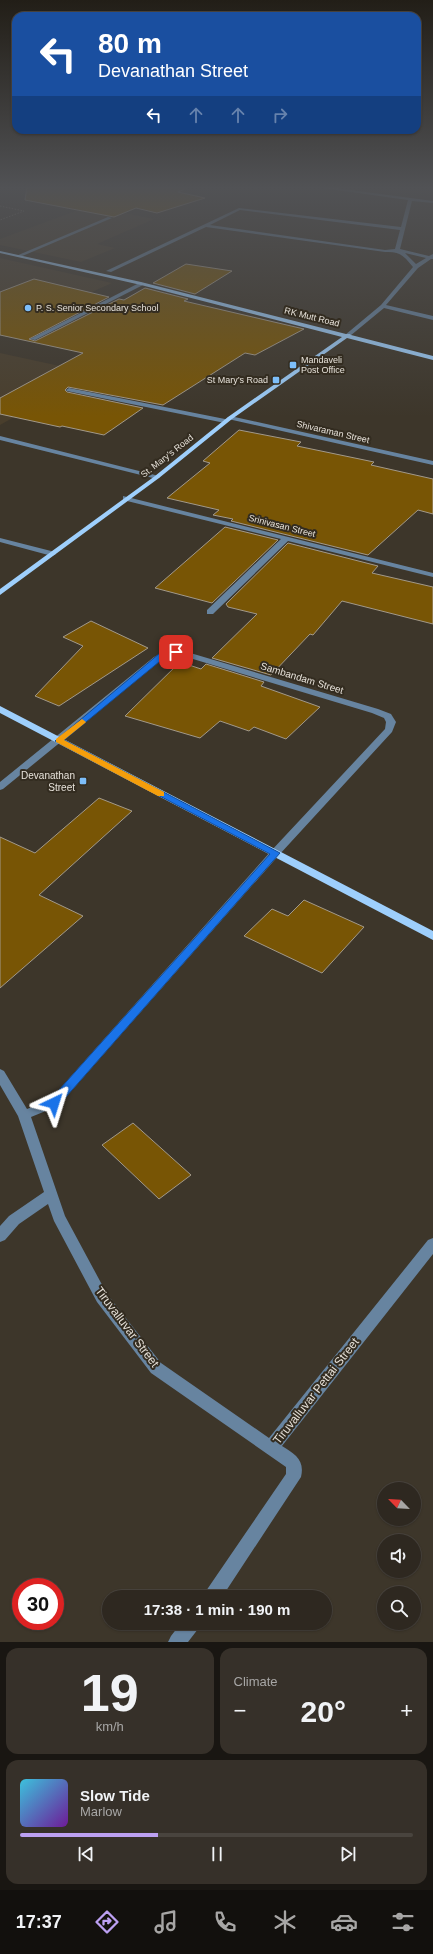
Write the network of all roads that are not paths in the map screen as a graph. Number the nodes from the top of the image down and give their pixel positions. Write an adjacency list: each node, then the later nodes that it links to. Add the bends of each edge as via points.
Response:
1 (52, 264): 7 (main road, RK Mutt Road)
2 (124, 264): 6 (street)
3 (413, 264): 5 (street)
4 (421, 264): 5 (street)
5 (416, 267): 8 (street)
6 (109, 271)
7 (141, 284): 10 (main road, RK Mutt Road); 11 (street)
8 (383, 306): 9 (street); 10 (street)
9 (433, 318)
10 (348, 335): 12 (main road, RK Mutt Road); 14 (main road, St. Mary's Road)
11 (33, 339)
12 (433, 358)
13 (69, 390): 14 (street, Shivaraman Street)
14 (227, 420): 16 (street, Shivaraman Street); 17 (main road, St. Mary's Road)
15 (0, 438): 17 (street)
16 (433, 464)
17 (157, 477): 18 (main road, St. Mary's Road)
18 (126, 498): 19 (street, Srinivasan Street); 21 (main road, St. Mary's Road)
19 (287, 538): 22 (street, Srinivasan Street); 24 (street)
20 (0, 540): 21 (street)
21 (52, 554): 23 (main road, St. Mary's Road)
22 (433, 575)
23 (0, 593)
24 (210, 612)
25 (0, 710): 26 (main road)
26 (59, 741): 27 (street); 28 (main road); 28 (street, Sambandam Street, via 157,659 169,652 184,654 388,716 392,722 389,730)
27 (0, 787)
28 (275, 853): 29 (main road); 31 (street, via 54,1103)
29 (433, 936)
30 (0, 1074): 31 (street, Tiruvalluvar Street)
31 (24, 1115): 32 (street, Tiruvalluvar Street)
32 (51, 1194): 33 (street, via 14,1220); 35 (street, Tiruvalluvar Street, via 59,1217 102,1298 156,1368)
33 (0, 1236)
34 (433, 1244): 35 (street, Tiruvalluvar Pettai Street)
35 (271, 1448): 36 (street, Tiruvalluvar Pettai Street, via 293,1462 295,1469 292,1477)
36 (217, 1590)
37 (186, 1630): 38 (street)
38 (177, 1642)

